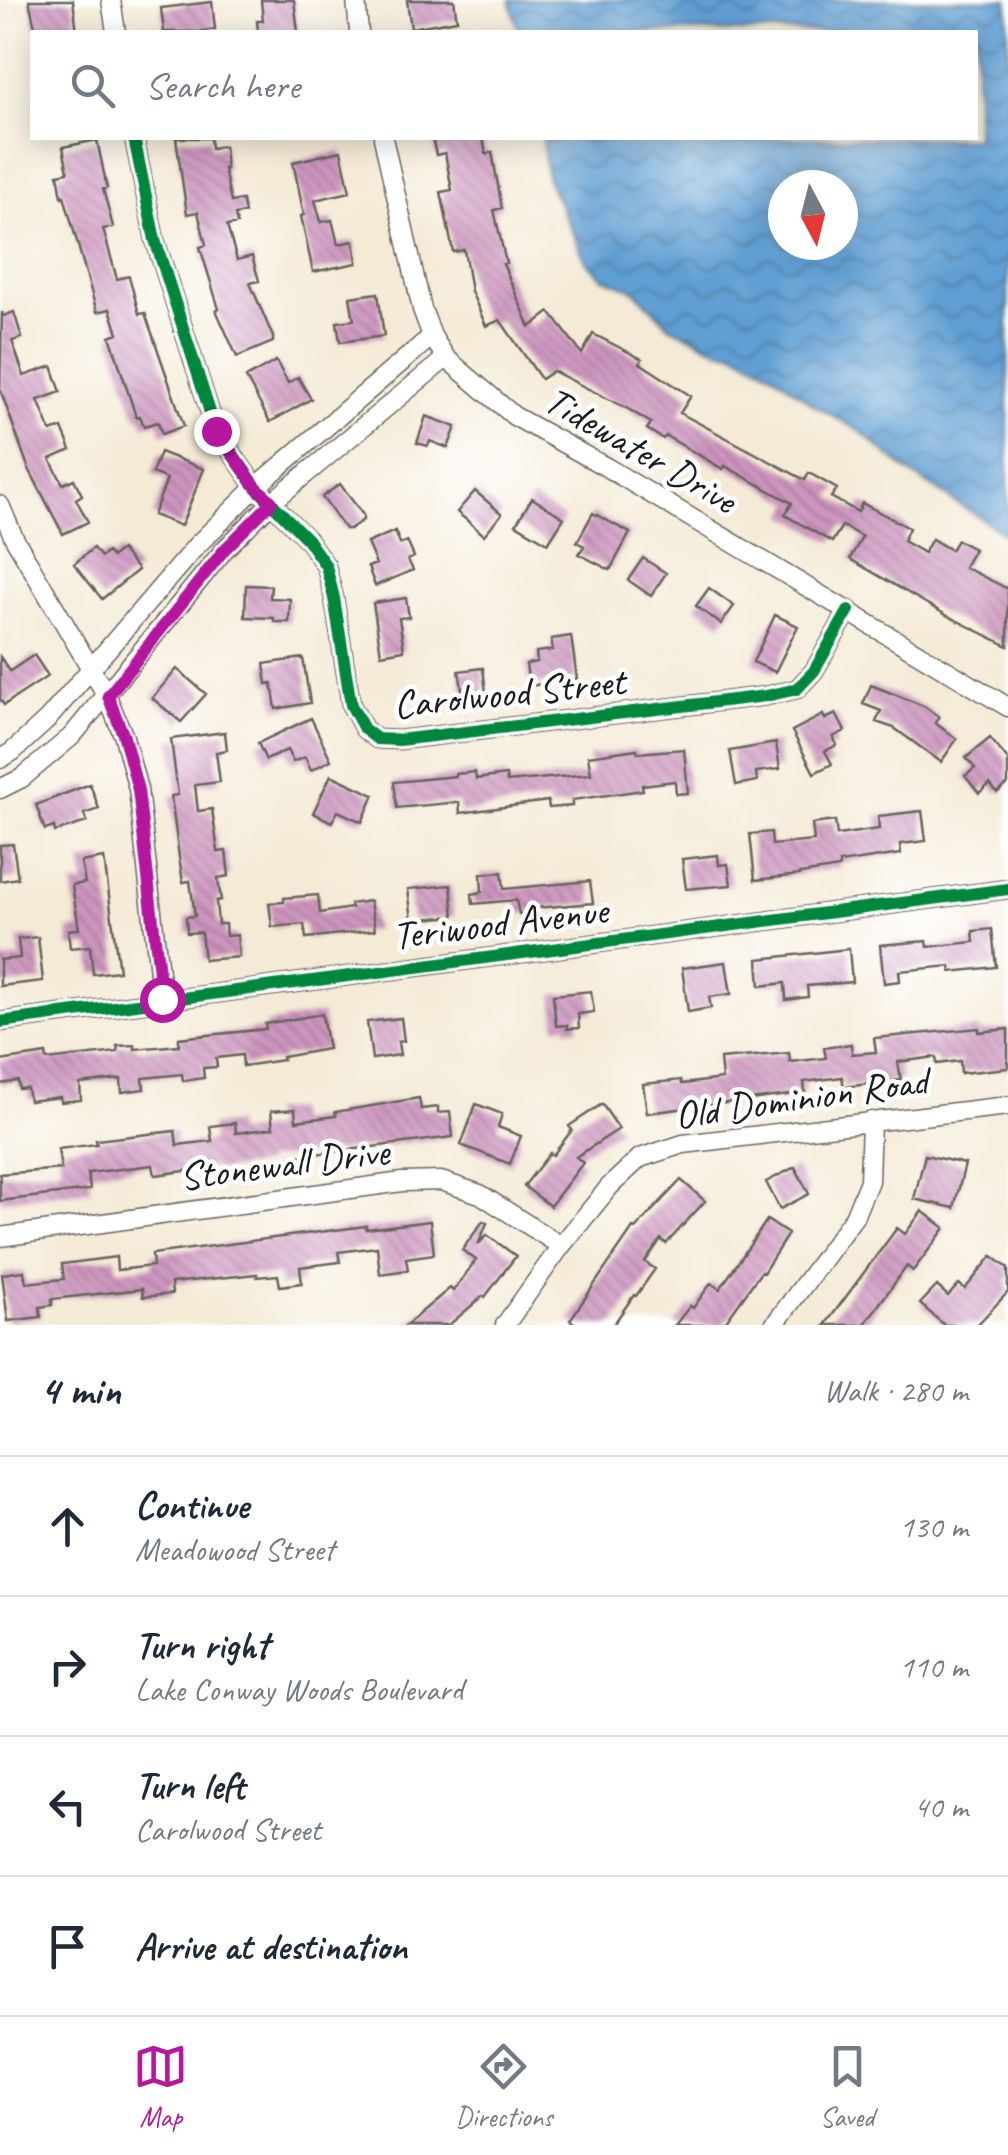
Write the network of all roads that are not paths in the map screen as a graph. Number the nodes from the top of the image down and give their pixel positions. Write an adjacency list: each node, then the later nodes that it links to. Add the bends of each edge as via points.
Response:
1 (112, 0): 3 (street)
2 (356, 0): 4 (street)
3 (116, 30)
4 (359, 30)
5 (134, 140): 9 (street, Carolwood Street, via 155,240 216,431)
6 (383, 140): 7 (street, Tidewater Drive)
7 (432, 336): 8 (street, Tidewater Drive); 9 (street)
8 (446, 358): 10 (street); 13 (street, Tidewater Drive, via 514,416)
9 (256, 487): 10 (street, Carolwood Street); 14 (street, via 196,546)
10 (272, 502): 13 (street, Carolwood Street, via 326,566 351,705 377,739 797,689); 15 (street, via 224,550)
11 (0, 504): 12 (street)
12 (7, 540): 14 (street)
13 (849, 610): 16 (street, Tidewater Drive)
14 (92, 670): 15 (street); 17 (street)
15 (108, 696): 18 (street, via 72,736); 20 (street, via 138,790)
16 (1008, 707)
17 (0, 759)
18 (0, 789)
19 (1008, 889): 20 (street, Teriwood Avenue)
20 (162, 999): 21 (street, Teriwood Avenue)
21 (0, 1022)
22 (1008, 1106): 23 (street, Old Dominion Road)
23 (870, 1120): 25 (street, Old Dominion Road, via 683,1144 640,1158); 27 (street, via 869,1181 854,1217)
24 (0, 1237): 25 (street, Stonewall Drive, via 441,1181 480,1194)
25 (561, 1246): 26 (street, Old Dominion Road)
26 (505, 1325)
27 (774, 1325)

